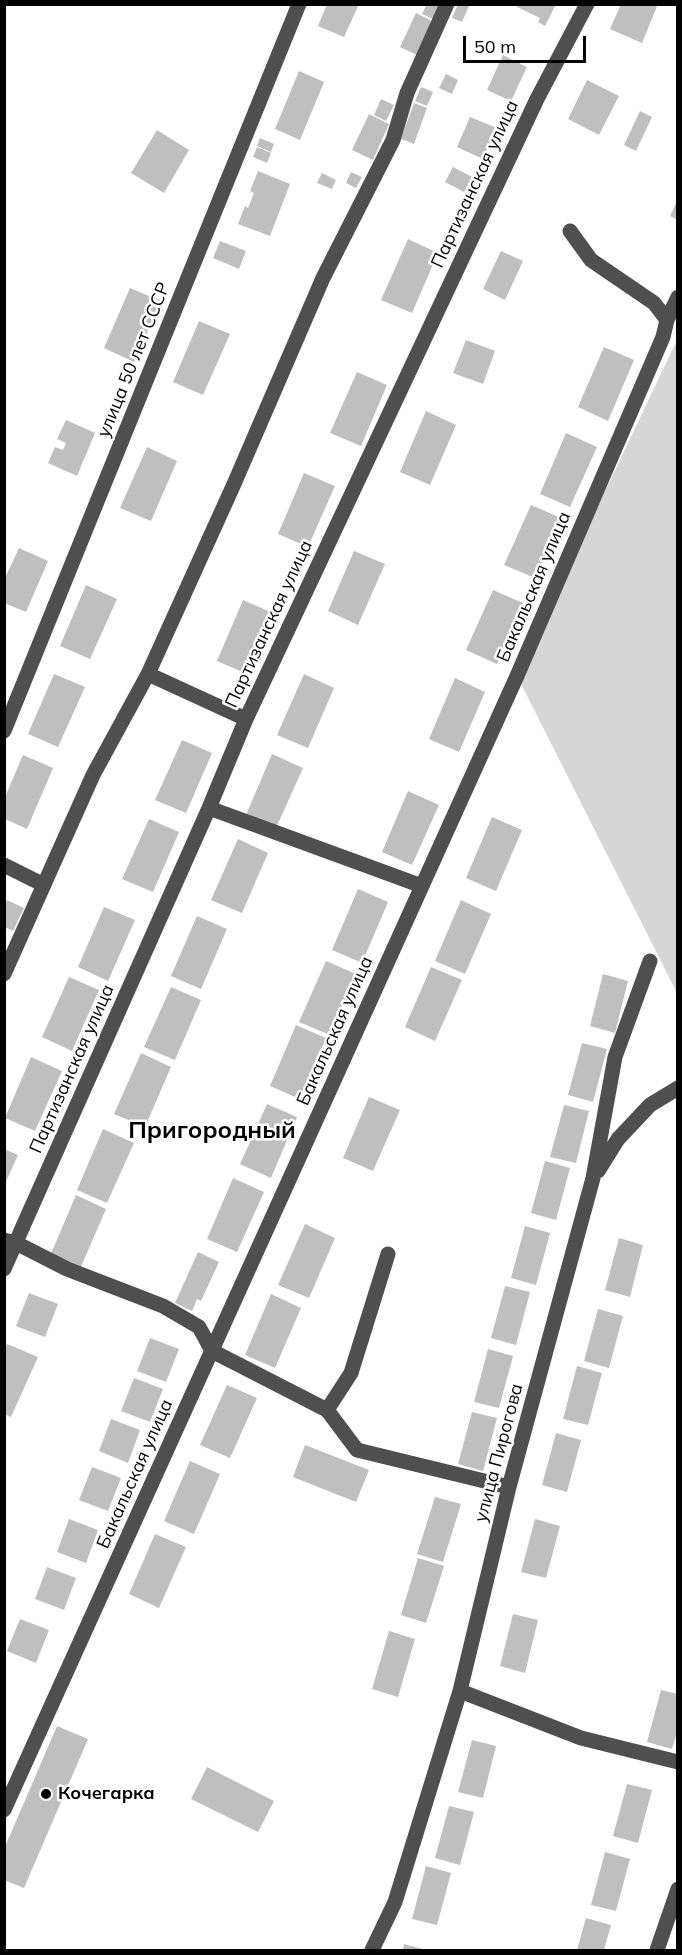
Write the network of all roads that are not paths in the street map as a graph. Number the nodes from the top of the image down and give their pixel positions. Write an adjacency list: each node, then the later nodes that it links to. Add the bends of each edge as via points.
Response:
1 (299, 4): 9 (street, улица 50 лет СССР)
2 (447, 4): 7 (street, via 407,93 393,140 323,278)
3 (587, 4): 8 (street, Партизанская улица, via 532,110)
4 (570, 231): 6 (street, via 591,260 654,303)
5 (678, 297): 6 (street, Бакальская улица)
6 (667, 320): 13 (street, Бакальская улица, via 555,588)
7 (148, 674): 8 (street); 12 (street, via 93,775)
8 (246, 719): 10 (street, Партизанская улица)
9 (4, 731)
10 (209, 808): 13 (street); 18 (street, Партизанская улица)
11 (4, 864): 12 (street)
12 (44, 885): 15 (street)
13 (422, 886): 21 (street, Бакальская улица)
14 (650, 961): 17 (street, улица Пирогова, via 615,1057)
15 (4, 974)
16 (678, 1088): 17 (street, via 650,1105 618,1139)
17 (593, 1178): 23 (street, улица Пирогова)
18 (10, 1241): 20 (street, Партизанская улица); 21 (street, via 67,1269 163,1306 199,1327)
19 (388, 1254): 22 (street, via 351,1373)
20 (4, 1269)
21 (212, 1351): 22 (street); 26 (street, Бакальская улица)
22 (327, 1410): 23 (street, via 357,1450)
23 (509, 1487): 24 (street, улица Пирогова)
24 (460, 1691): 25 (street, via 581,1738); 28 (street, улица Пирогова, via 395,1902)
25 (678, 1762)
26 (4, 1810)
27 (678, 1889): 29 (street)
28 (372, 1950)
29 (657, 1950)

